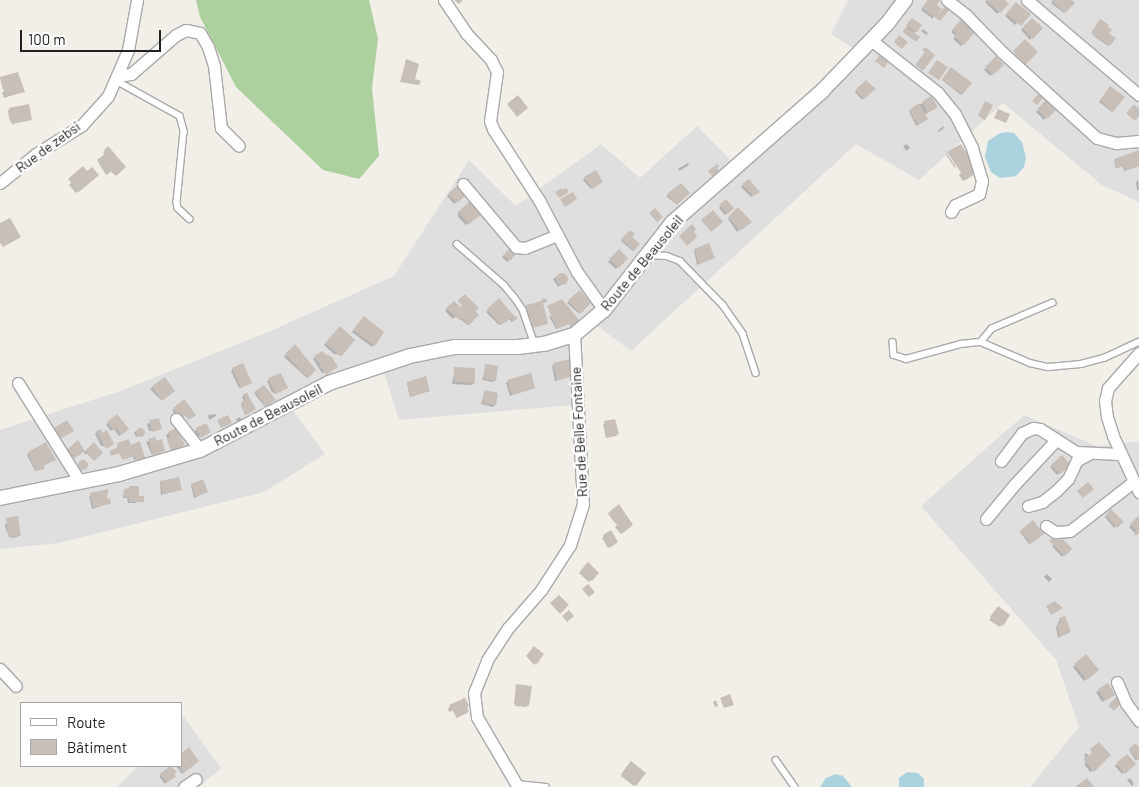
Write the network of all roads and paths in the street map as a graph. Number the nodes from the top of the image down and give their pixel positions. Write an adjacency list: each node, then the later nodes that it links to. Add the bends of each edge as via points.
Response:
1 (137, 0): 7 (street, Rue de zebsi, via 128,50)
2 (444, 0): 15 (street, via 497,72 490,121)
3 (905, 0): 6 (street, Route de Beausoleil)
4 (947, 0): 9 (street, via 1097,138 1116,143)
5 (1028, 0): 8 (street)
6 (871, 40): 13 (street, via 938,93 955,114 972,148 982,181 979,194 955,205); 17 (street, Route de Beausoleil, via 822,91 672,223)
7 (116, 78): 10 (street, via 131,74 176,35 186,30 200,33 214,66 221,128); 11 (street, Rue de zebsi, via 108,96 82,125 36,154); 14 (lane, via 180,116 184,131 177,202 178,208)
8 (1139, 95)
9 (1139, 141)
10 (239, 146)
11 (0, 183)
12 (463, 184): 15 (street, via 516,246 525,248)
13 (951, 212)
14 (190, 219)
15 (558, 235): 19 (street, via 577,272)
16 (457, 244): 24 (lane, via 515,298 523,310)
17 (646, 255): 19 (street, Route de Beausoleil); 26 (lane, via 667,256 689,269 736,320)
18 (1053, 303): 22 (lane, via 1000,325 986,334)
19 (604, 310): 20 (street, Route de Beausoleil)
20 (574, 335): 24 (street, Route de Beausoleil); 46 (street, Rue de Belle Fontaine, via 583,504 570,545 541,590 508,628 487,660 474,693 477,717)
21 (893, 342): 22 (lane, via 894,355 906,359)
22 (981, 342): 23 (lane, via 1030,363 1048,367 1104,358)
23 (1139, 342)
24 (535, 345): 30 (street, Route de Beausoleil, via 454,347 383,364 329,383)
25 (1139, 353): 32 (street, via 1108,388 1105,401)
26 (756, 372)
27 (18, 382): 35 (street)
28 (176, 419): 30 (street)
29 (1056, 440): 31 (street, via 1076,452); 33 (street, via 1040,429 1029,429 1022,433); 38 (street)
30 (200, 450): 35 (street, Route de Beausoleil)
31 (1089, 454): 32 (street); 37 (street, via 1077,460 1068,479 1056,491 1042,502)
32 (1120, 454): 34 (street)
33 (1001, 461)
34 (1136, 481): 39 (street, via 1070,531 1055,532)
35 (80, 482): 36 (street, Route de Beausoleil)
36 (0, 498)
37 (1028, 506)
38 (986, 519)
39 (1046, 526)
40 (0, 670): 42 (street)
41 (1117, 682): 43 (street)
42 (16, 686)
43 (1139, 721)
44 (776, 760): 49 (lane)
45 (196, 779): 47 (street)
46 (517, 785): 48 (lane)
47 (184, 787)
48 (546, 787)
49 (795, 787)

